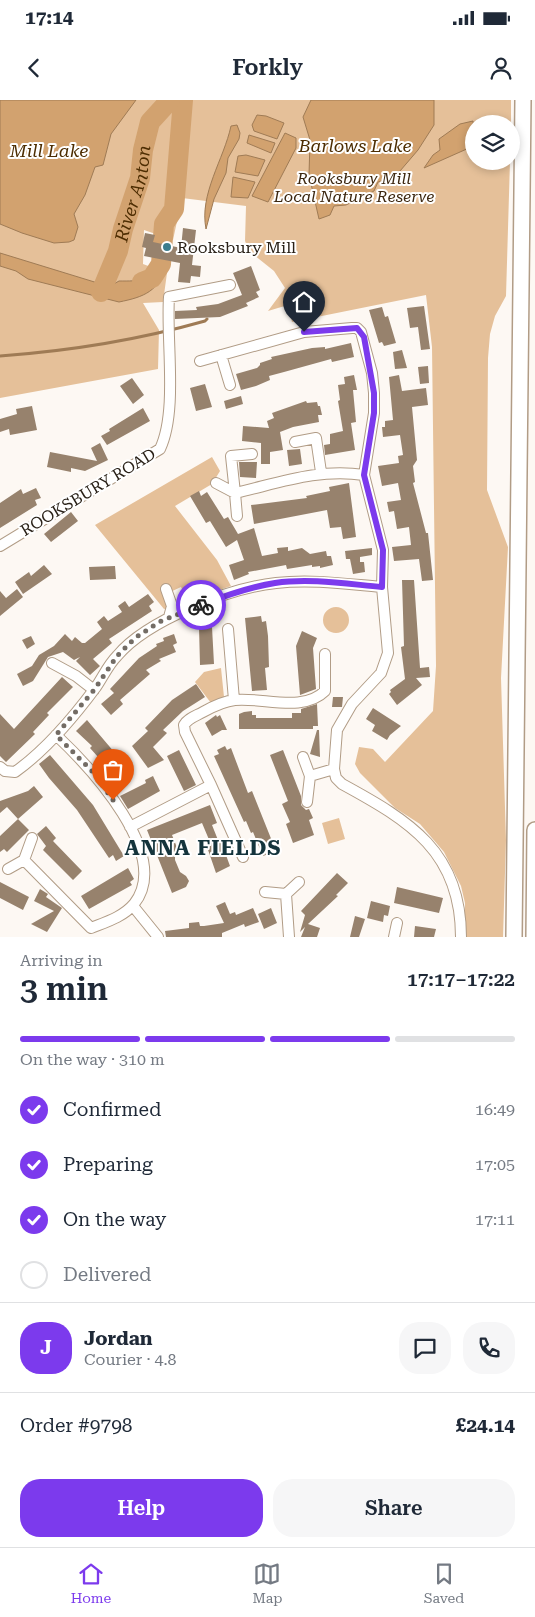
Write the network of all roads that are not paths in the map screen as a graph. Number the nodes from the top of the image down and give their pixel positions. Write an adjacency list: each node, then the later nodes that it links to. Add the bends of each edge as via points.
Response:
1 (523, 100): 45 (highway)
2 (230, 285): 13 (street, ROOKSBURY ROAD, via 169,297 170,400 167,435 160,449)
3 (221, 355): 4 (street); 5 (street); 9 (street, via 304,332 357,328 364,337 374,393)
4 (200, 361)
5 (230, 385)
6 (295, 442): 8 (street, via 316,438)
7 (252, 454): 11 (street, via 231,456)
8 (321, 472): 9 (street); 11 (street)
9 (364, 475): 14 (street, via 383,550)
10 (216, 483): 11 (street)
11 (235, 493): 12 (street)
12 (238, 516)
13 (0, 546)
14 (382, 587): 16 (street, via 276,583); 25 (street, via 388,653 381,673 344,716 337,730)
15 (166, 590): 16 (street, via 172,606)
16 (169, 617): 20 (street, via 126,646)
17 (228, 629): 21 (street)
18 (325, 654): 21 (street, via 325,691 312,701)
19 (52, 663): 20 (street)
20 (94, 690): 22 (street)
21 (234, 700): 27 (street, via 208,708 184,725)
22 (56, 735): 24 (street, via 15,772); 29 (street, via 94,773)
23 (303, 756): 26 (street)
24 (0, 767)
25 (334, 769): 26 (street); 44 (street, via 342,784 401,818 427,840 447,871 460,904)
26 (310, 776): 28 (street)
27 (211, 785): 29 (street); 32 (street)
28 (307, 802)
29 (130, 827): 38 (street, via 141,853 144,871 142,890)
30 (535, 830): 46 (highway)
31 (32, 838): 33 (street)
32 (244, 857)
33 (24, 860): 34 (street); 40 (street)
34 (8, 869)
35 (299, 882): 37 (street)
36 (265, 892): 37 (street)
37 (286, 894): 42 (street)
38 (133, 906): 40 (street); 41 (street)
39 (397, 923): 43 (street)
40 (90, 933)
41 (158, 937)
42 (289, 937)
43 (394, 937)
44 (461, 937)
45 (514, 937)
46 (534, 937)

